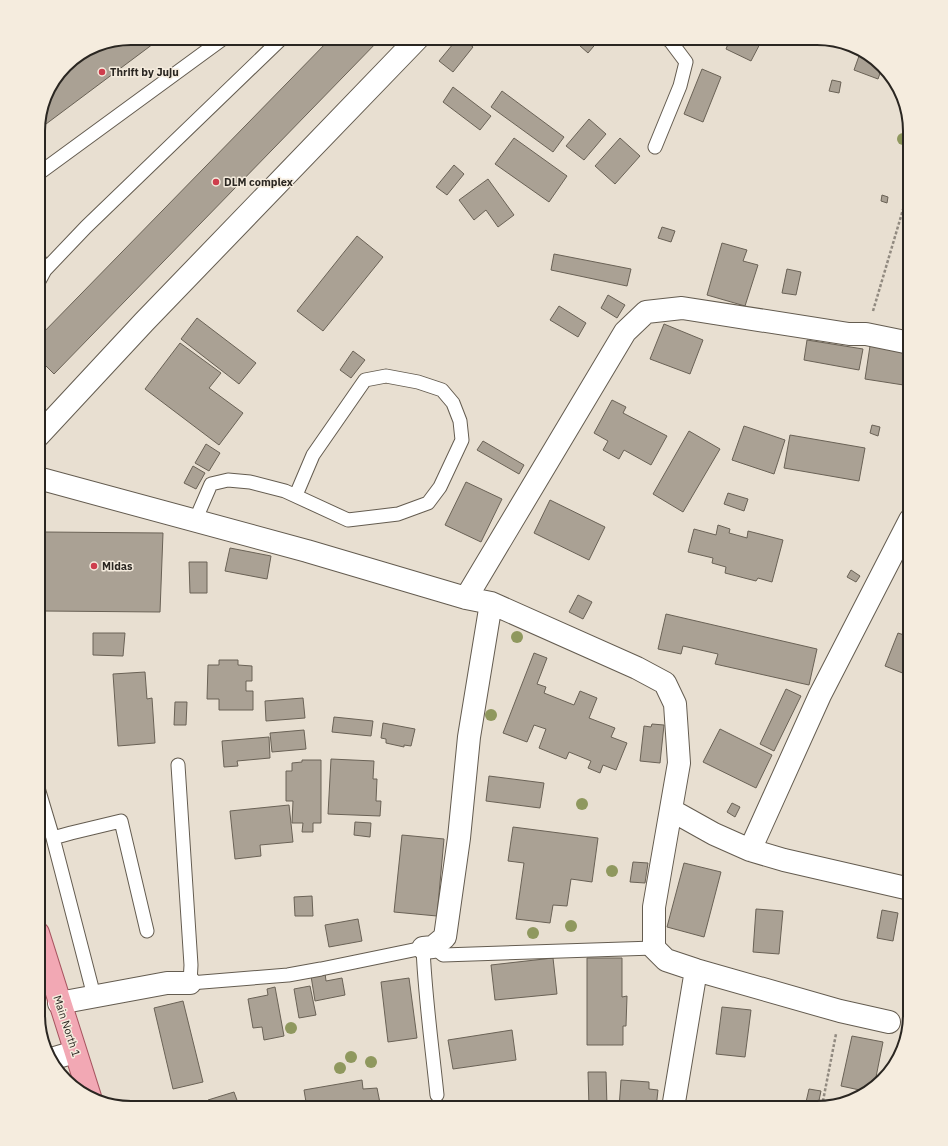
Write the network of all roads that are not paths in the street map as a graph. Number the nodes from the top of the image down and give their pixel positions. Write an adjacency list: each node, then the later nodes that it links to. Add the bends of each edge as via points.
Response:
1 (214, 45): 6 (lane)
2 (275, 45): 7 (lane, via 92,221)
3 (411, 45): 9 (street, via 149,316)
4 (673, 45): 5 (lane, via 686,62 680,86)
5 (655, 147)
6 (45, 169)
7 (45, 270)
8 (903, 342): 14 (street, via 682,308 646,312 625,332)
9 (45, 428)
10 (45, 483): 12 (street)
11 (296, 495): 11 (lane, via 348,520 398,514 428,503 440,487 462,440 460,421 454,403 442,390 418,382 386,376 365,380 314,455); 12 (lane, via 250,482 228,480 211,484)
12 (195, 521): 14 (street, via 308,551)
13 (903, 534): 20 (street, via 820,694)
14 (466, 598): 15 (street)
15 (491, 603): 17 (street, via 666,683 675,704 679,762); 23 (street, via 468,737 459,838 445,938)
16 (178, 765): 27 (lane)
17 (671, 810): 20 (street); 24 (street, via 654,907)
18 (45, 811): 19 (lane)
19 (53, 838): 22 (lane, via 122,821); 28 (lane)
20 (750, 850): 21 (street)
21 (903, 887)
22 (147, 931)
23 (428, 947): 24 (lane, via 443,955); 27 (lane, via 288,975); 34 (lane, via 424,987 431,1028)
24 (654, 948): 26 (street, via 666,960)
25 (45, 955): 29 (main road, Main North 1)
26 (696, 970): 30 (street, via 840,1012); 35 (street)
27 (190, 983): 28 (street, via 167,983)
28 (94, 996): 29 (street)
29 (60, 1003): 31 (main road, Main North 1)
30 (889, 1022)
31 (75, 1052): 32 (street); 33 (main road, Main North 1)
32 (56, 1057)
33 (88, 1090)
34 (437, 1095)
35 (674, 1101)

